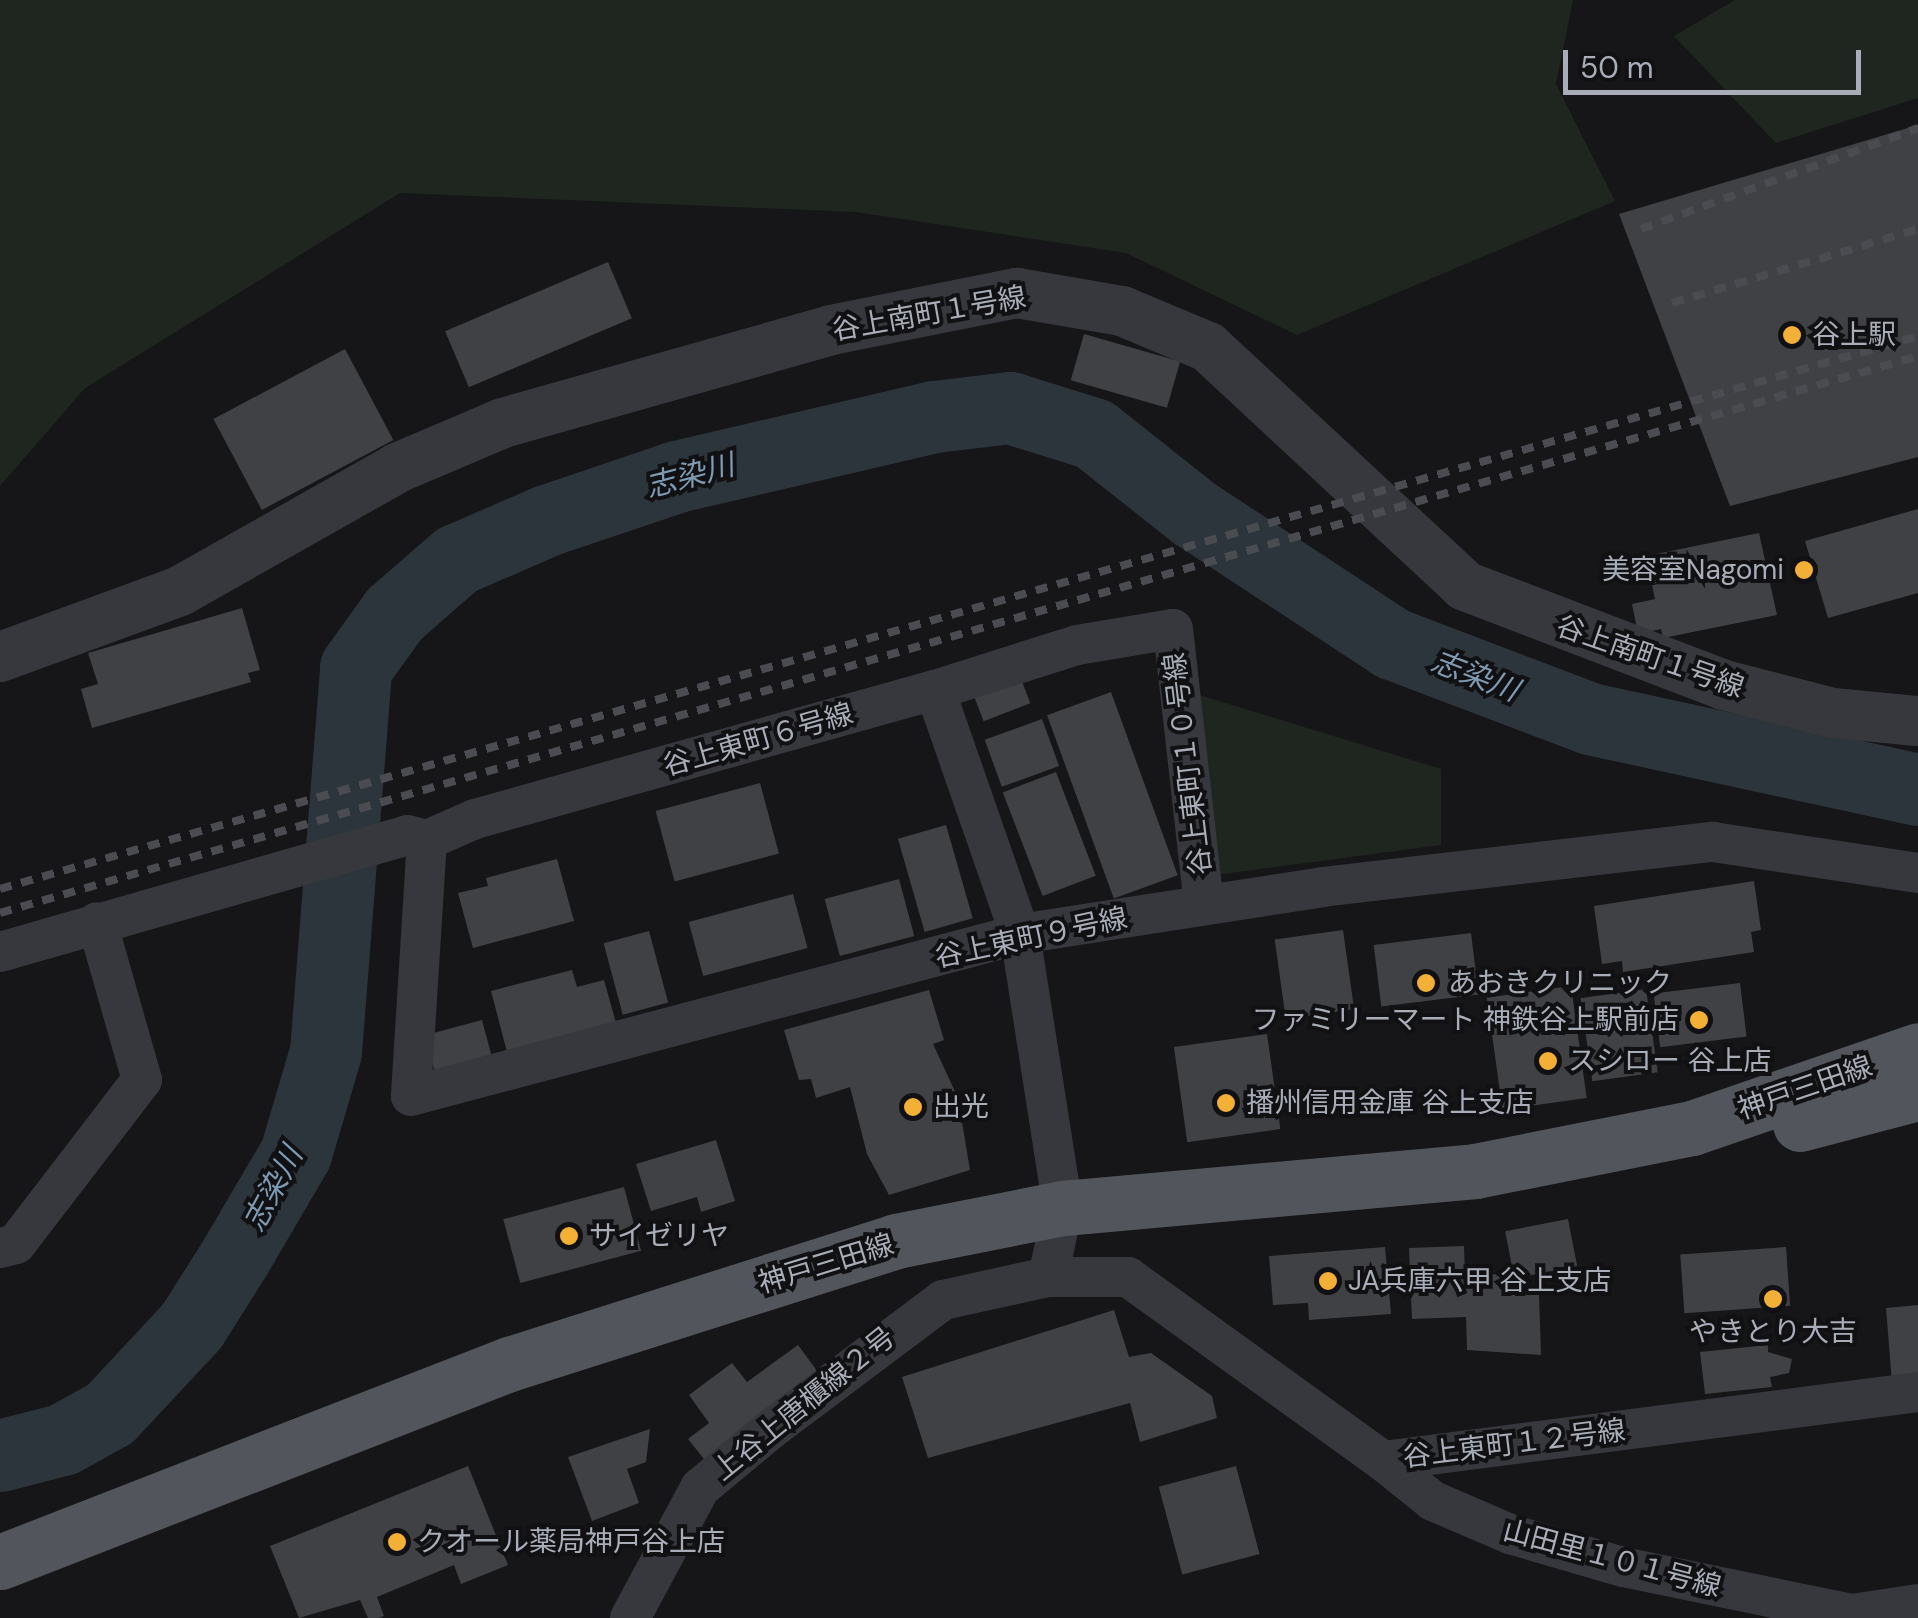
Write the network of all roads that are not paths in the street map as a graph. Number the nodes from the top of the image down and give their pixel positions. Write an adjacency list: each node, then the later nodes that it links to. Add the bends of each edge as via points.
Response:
1 (0, 656): 3 (street, 谷上南町１号線, via 180,591 398,468 503,424 831,330 1017,293 1122,310 1208,347 1465,586 1724,685 1833,713)
2 (934, 690): 4 (street, 谷上東町６号線, via 475,819); 6 (street, 谷上東町１０号線, via 1077,645 1172,629); 8 (street)
3 (1918, 721)
4 (428, 840): 7 (street, 谷上東町６号線, via 407,835); 8 (street, 谷上東町９号線, via 411,1096)
5 (1918, 873): 6 (street, 谷上東町９号線, via 1713,842)
6 (1204, 905): 8 (street, 谷上東町９号線)
7 (97, 922): 9 (street, 谷上東町６号線); 14 (street, via 142,1080 16,1244)
8 (1020, 934): 13 (street)
9 (0, 952)
10 (1918, 1050): 12 (main road, 神戸三田線)
11 (1918, 1093): 12 (main road, 神戸三田線, via 1802,1124)
12 (1692, 1128): 13 (main road, 神戸三田線, via 1474,1171)
13 (1063, 1208): 15 (street); 18 (main road, 神戸三田線, via 896,1241 509,1364)
14 (0, 1248)
15 (1048, 1278): 17 (street, 谷上東町１２号線, via 1128,1277); 20 (street, 上谷上唐櫃線２号, via 943,1300 700,1488)
16 (1918, 1392): 17 (street, 谷上東町１２号線)
17 (1383, 1461): 19 (street, 山田里１０１号線, via 1433,1501 1510,1534 1623,1567 1852,1614)
18 (0, 1562)
19 (1918, 1604)
20 (630, 1618)

